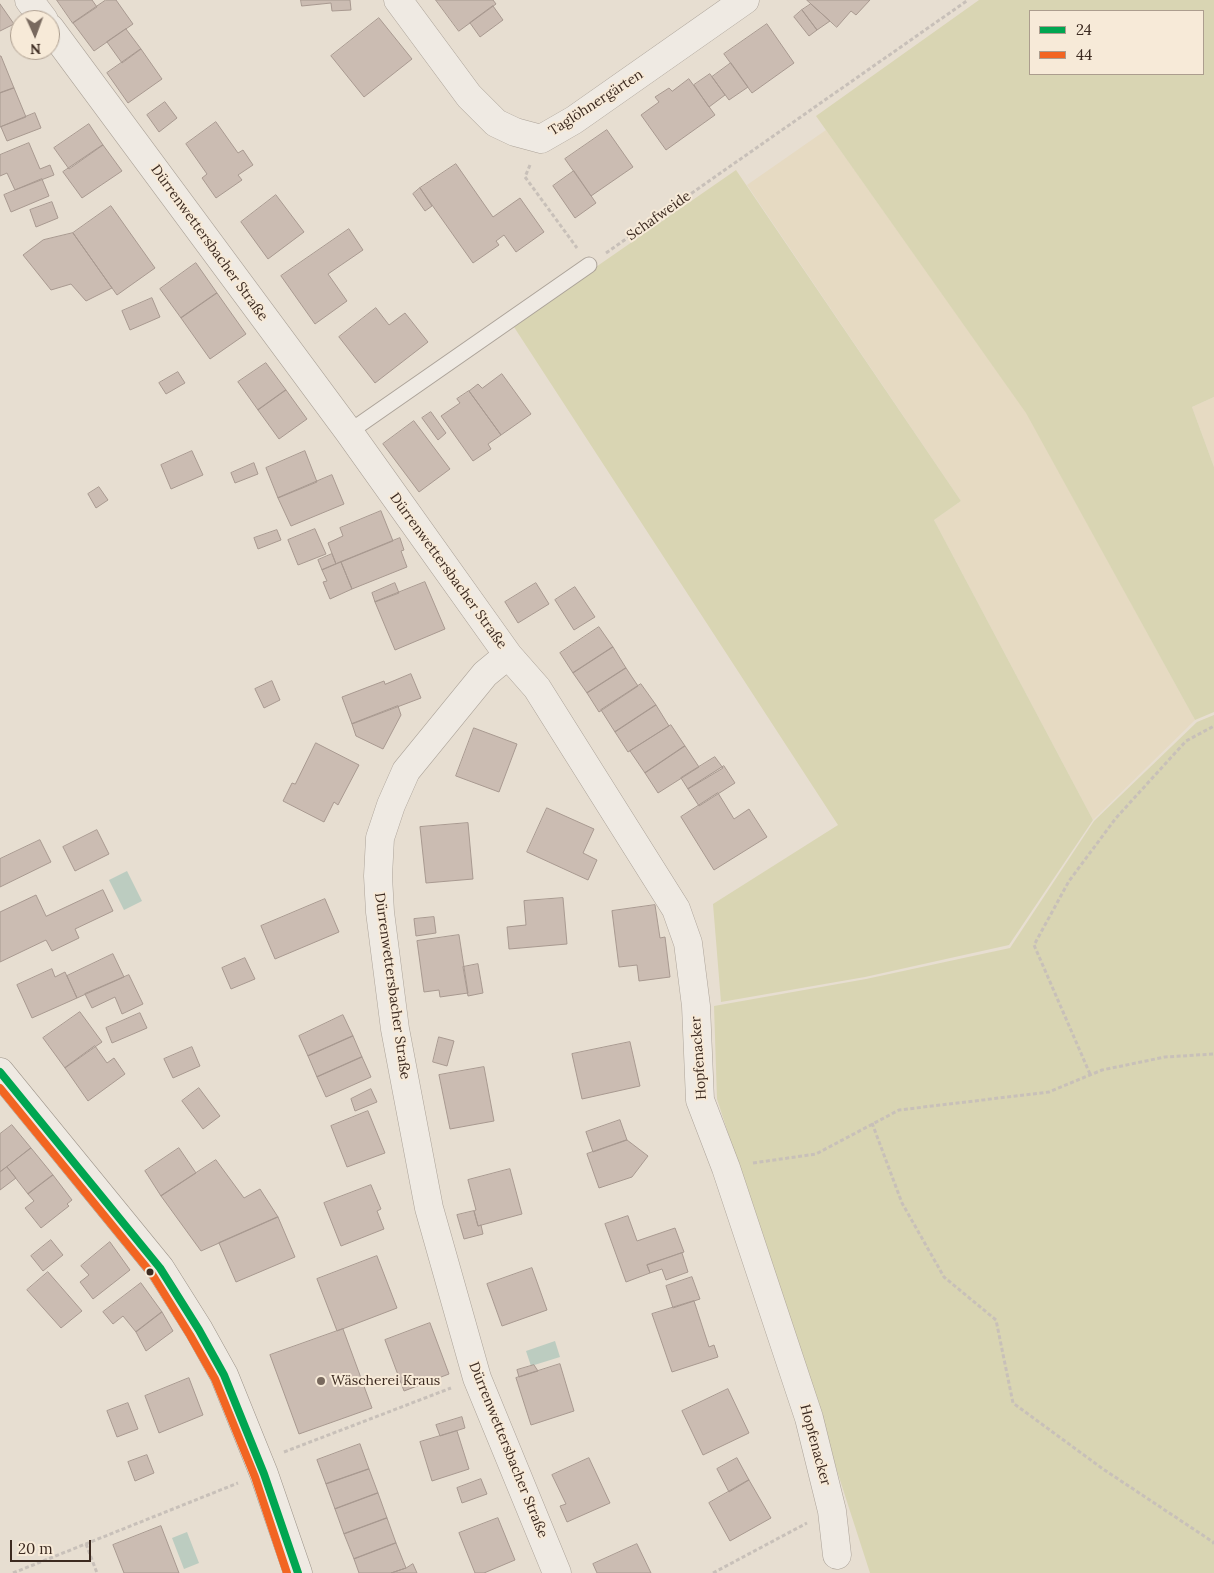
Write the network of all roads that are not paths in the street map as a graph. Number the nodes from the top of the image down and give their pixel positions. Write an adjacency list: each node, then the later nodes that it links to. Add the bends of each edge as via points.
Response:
1 (398, 0): 2 (street, Taglöhnergärten, via 469,96 496,123 541,139 574,120)
2 (745, 0)
3 (60, 42): 5 (street, Dürrenwettersbacher Straße)
4 (589, 265): 5 (lane)
5 (349, 432): 6 (street, Dürrenwettersbacher Straße)
6 (508, 655): 8 (street, Hopfenacker, via 537,688 676,909 688,942 696,1006 700,1100 726,1168 809,1418 832,1512); 10 (street, Dürrenwettersbacher Straße, via 485,674 406,770 380,838 378,876 395,1030 429,1208 477,1378)
7 (0, 1072): 9 (street, via 180,1297 224,1375)
8 (837, 1555)
9 (298, 1573)
10 (557, 1573)

